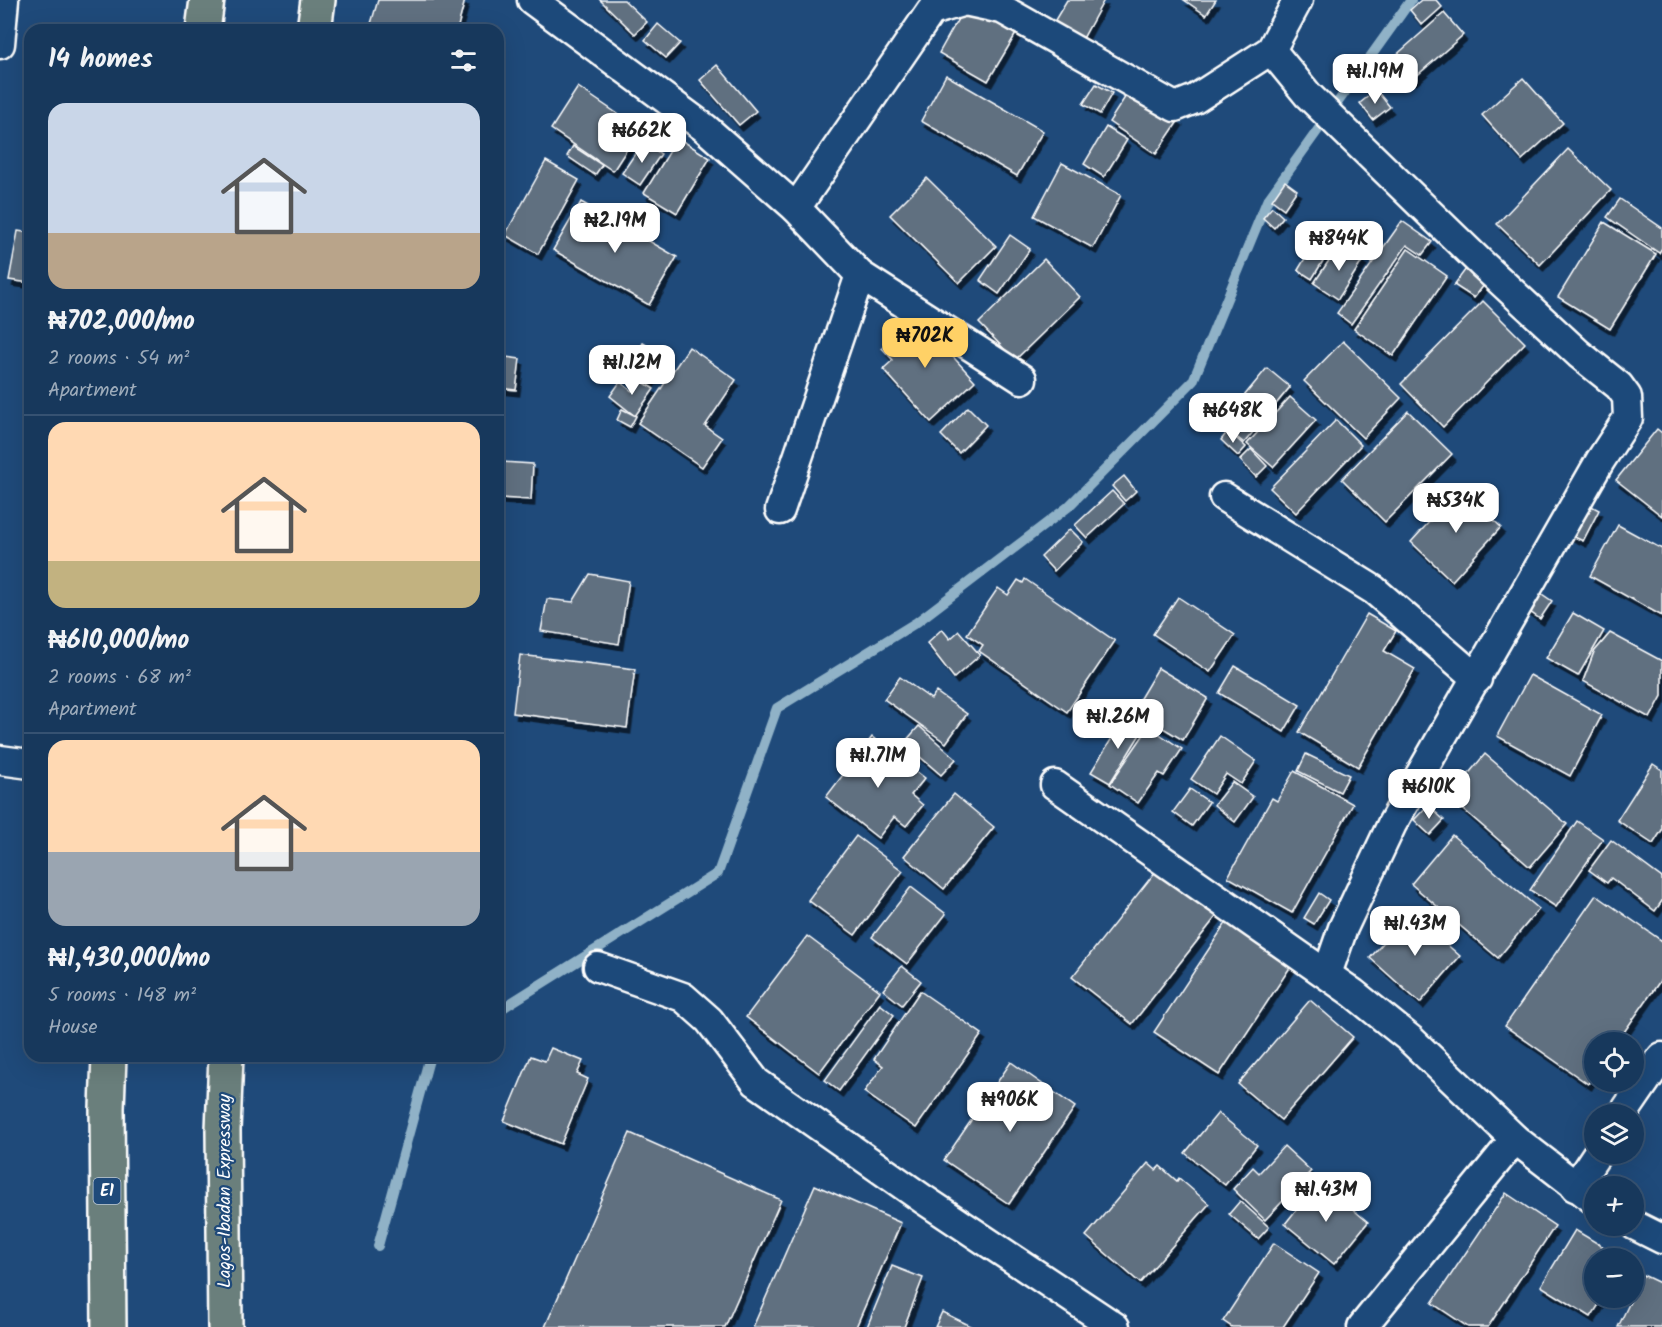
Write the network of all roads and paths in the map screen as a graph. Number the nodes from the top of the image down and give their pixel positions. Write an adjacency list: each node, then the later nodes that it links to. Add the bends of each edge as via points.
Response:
1 (4, 0): 8 (street)
2 (207, 0): 6 (highway)
3 (318, 0): 7 (highway)
4 (532, 0): 10 (street, via 705,128)
5 (1299, 0): 9 (street)
6 (203, 24)
7 (315, 24)
8 (0, 44)
9 (1271, 50): 10 (street, via 1195,99 1175,107 1002,9 965,1 931,10); 15 (street, via 1298,85 1482,264 1627,397 1628,418)
10 (796, 208): 11 (street)
11 (860, 275): 12 (street); 14 (street)
12 (1022, 379)
13 (1224, 497): 15 (street, via 1374,590)
14 (780, 510)
15 (1477, 679): 20 (street, via 1392,824 1343,928)
16 (0, 760): 17 (street)
17 (24, 763)
18 (1055, 785): 20 (street)
19 (598, 967): 31 (street, via 683,997 709,1020 756,1082)
20 (1327, 974): 25 (street, via 1410,1039)
21 (1662, 1057): 24 (street)
22 (109, 1062): 29 (highway, E1)
23 (226, 1062): 30 (highway, Lagos-Ibadan Expressway)
24 (1630, 1104)
25 (1515, 1139): 26 (street); 32 (street)
26 (1584, 1192)
27 (1644, 1230): 28 (street)
28 (1662, 1239)
29 (109, 1327)
30 (225, 1327)
31 (1115, 1327)
32 (1362, 1327)

